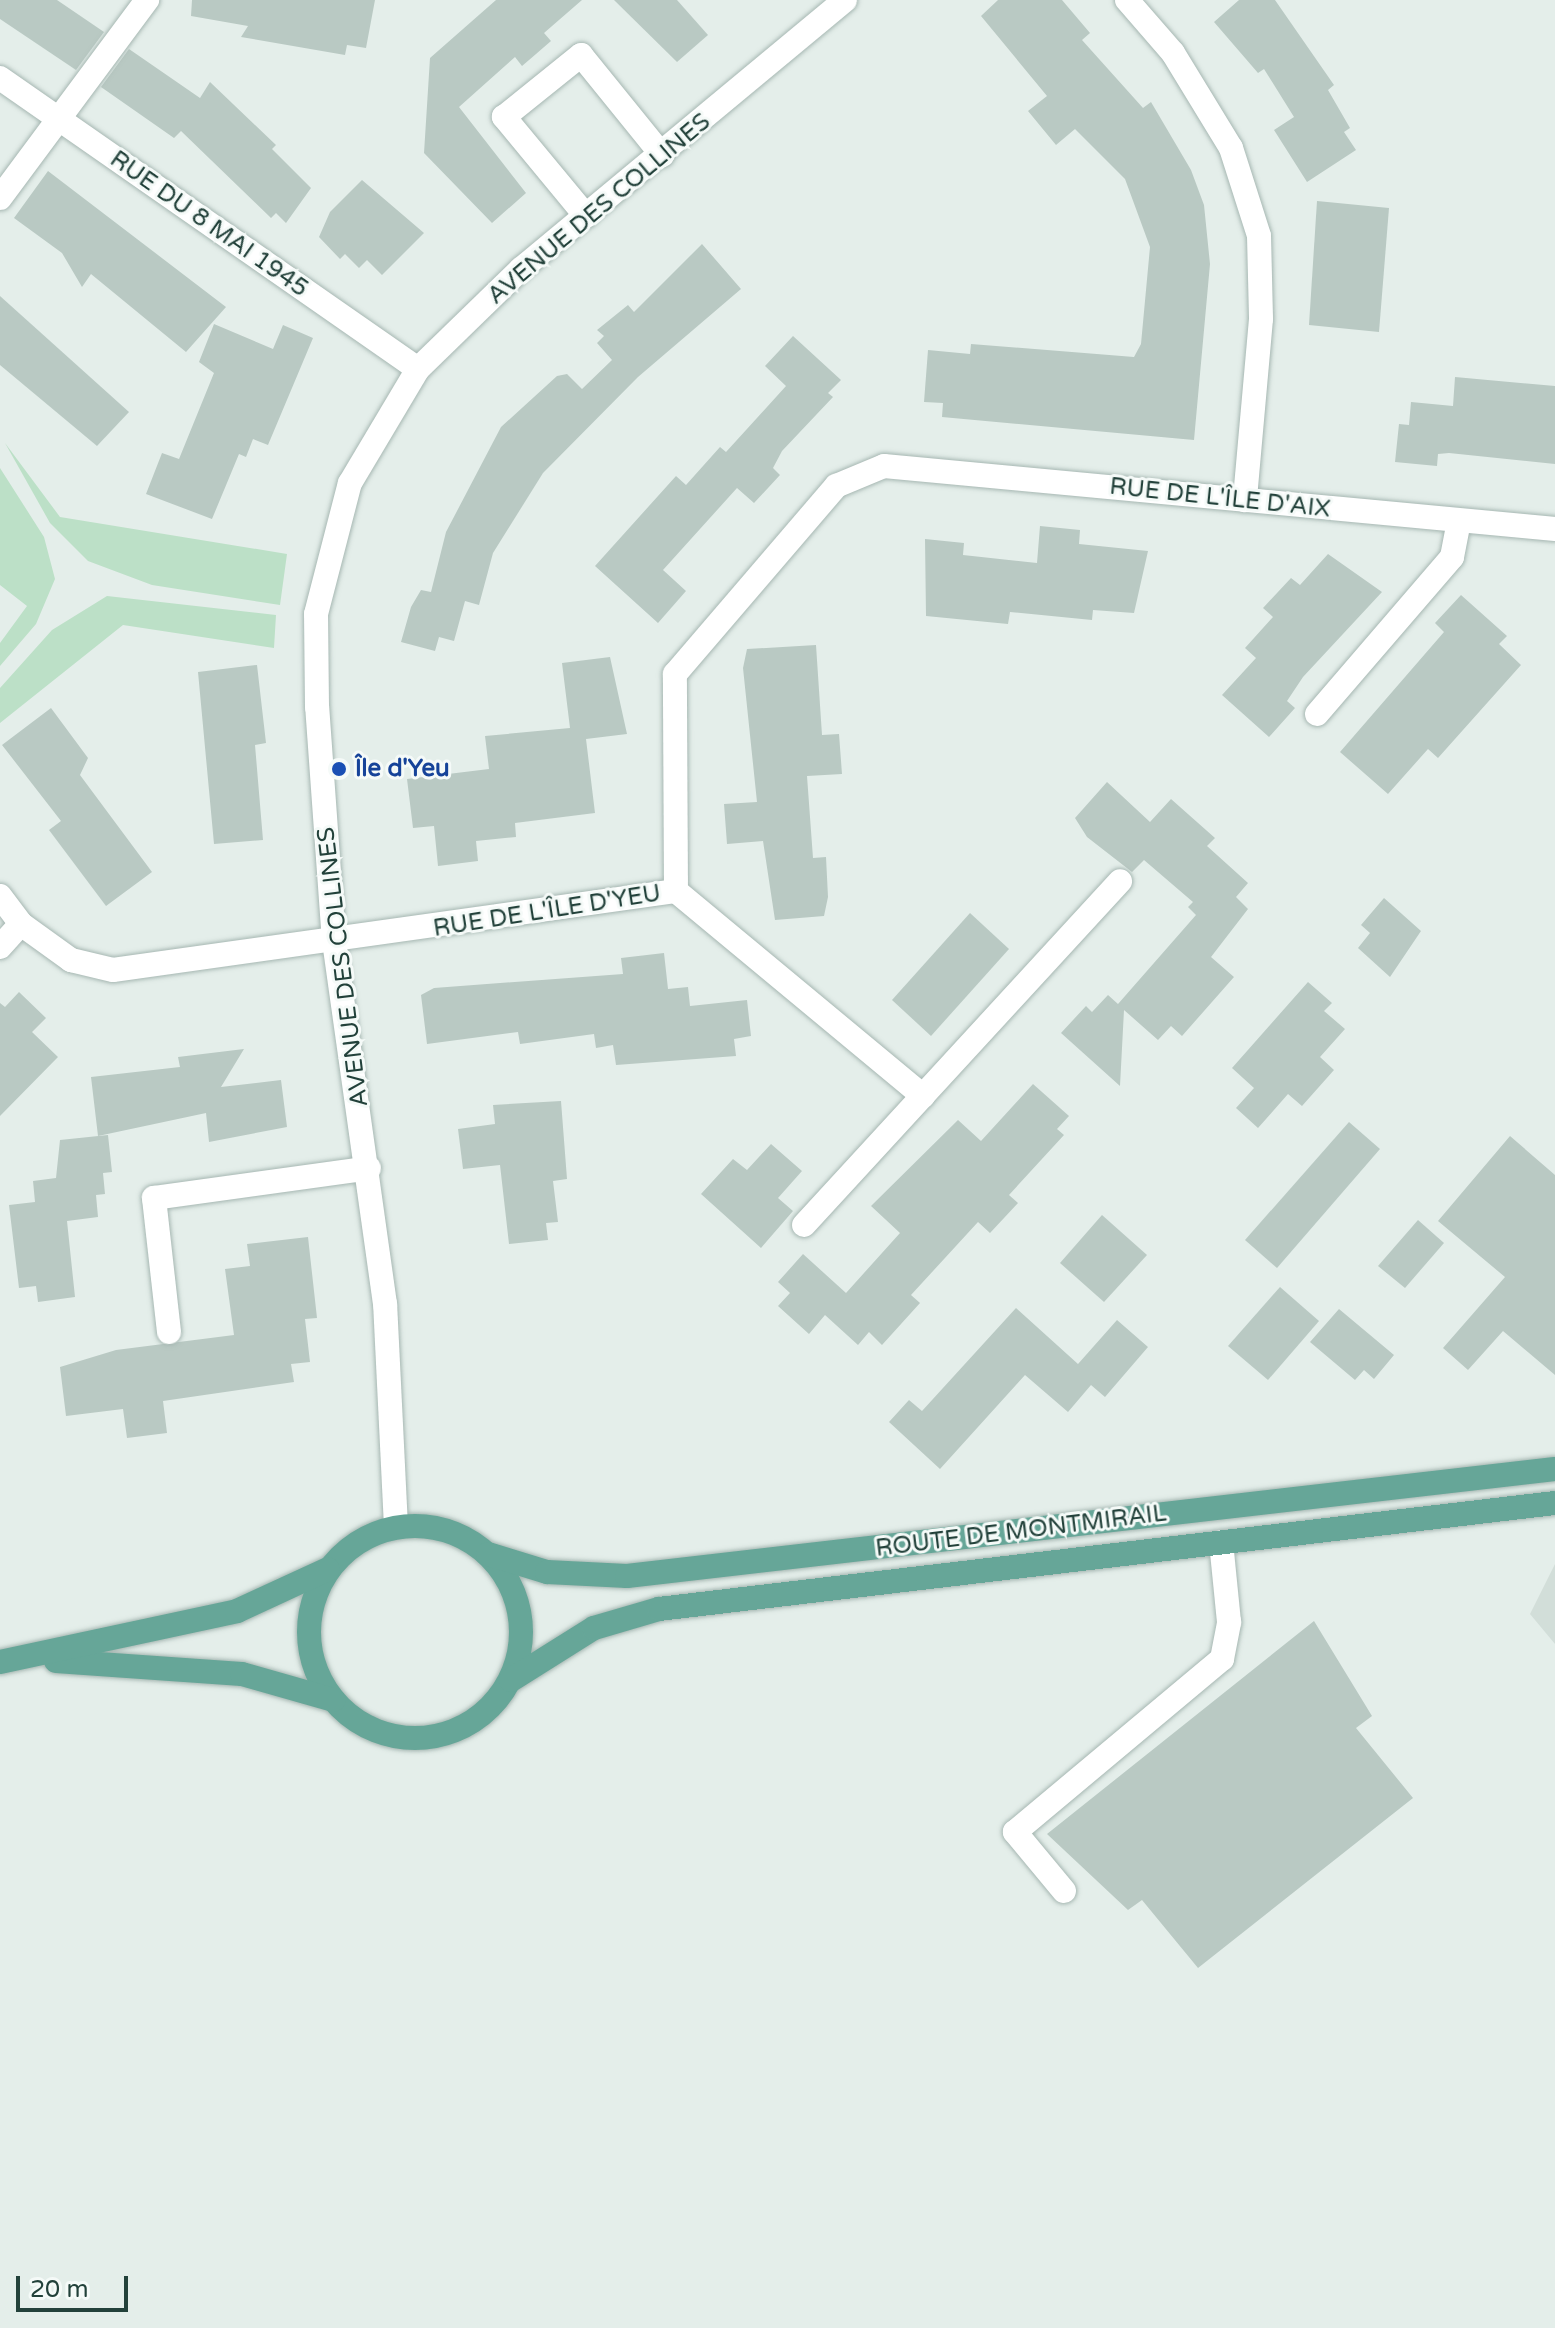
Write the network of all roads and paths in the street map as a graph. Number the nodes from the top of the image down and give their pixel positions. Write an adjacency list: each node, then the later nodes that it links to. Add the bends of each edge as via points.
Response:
1 (147, 0): 5 (street)
2 (845, 0): 6 (street, AVENUE DES COLLINES)
3 (1127, 0): 11 (street, via 1173,53 1231,148 1259,236 1261,319)
4 (0, 78): 5 (street, RUE DU 8 MAI 1945)
5 (57, 119): 7 (street); 9 (street, RUE DU 8 MAI 1945)
6 (662, 155): 8 (street, AVENUE DES COLLINES); 8 (street, via 581,55 504,117)
7 (0, 198)
8 (586, 216): 9 (street, AVENUE DES COLLINES)
9 (418, 369): 19 (street, AVENUE DES COLLINES, via 350,483 316,614)
10 (884, 466): 11 (street, RUE DE L'ÎLE D'AIX); 16 (street, RUE DE L'ÎLE D'YEU, via 836,486 675,674)
11 (1245, 500): 12 (street, RUE DE L'ÎLE D'AIX)
12 (1459, 521): 13 (street, RUE DE L'ÎLE D'AIX); 14 (street, via 1452,557)
13 (1555, 529)
14 (1317, 714)
15 (1120, 881): 21 (street)
16 (676, 891): 19 (street, RUE DE L'ÎLE D'YEU); 21 (street)
17 (0, 896): 18 (street, RUE DE L'ÎLE D'YEU)
18 (21, 924): 19 (street, RUE DE L'ÎLE D'YEU, via 71,960 113,970); 20 (street)
19 (334, 942): 22 (street, AVENUE DES COLLINES)
20 (0, 947)
21 (923, 1096): 23 (street)
22 (369, 1168): 24 (street, via 154,1198); 27 (street, AVENUE DES COLLINES, via 385,1304)
23 (804, 1225)
24 (169, 1332)
25 (1555, 1469): 29 (main road, ROUTE DE MONTMIRAIL, via 627,1576 547,1572)
26 (1555, 1503): 28 (main road, ROUTE DE MONTMIRAIL)
27 (396, 1527): 29 (main road, via 461,1535); 30 (main road, via 370,1535)
28 (1221, 1542): 33 (main road, ROUTE DE MONTMIRAIL, via 645,1611 594,1628); 35 (street, via 1229,1622 1222,1659 1015,1832)
29 (488, 1554): 33 (main road, via 520,1612)
30 (328, 1569): 31 (main road, via 237,1611); 34 (main road, via 312,1600 308,1635 314,1670)
31 (30, 1659): 32 (main road); 34 (main road, via 242,1674)
32 (0, 1662)
33 (511, 1680): 34 (main road, via 480,1715 427,1738 392,1737 359,1724)
34 (333, 1700)
35 (1064, 1891)

